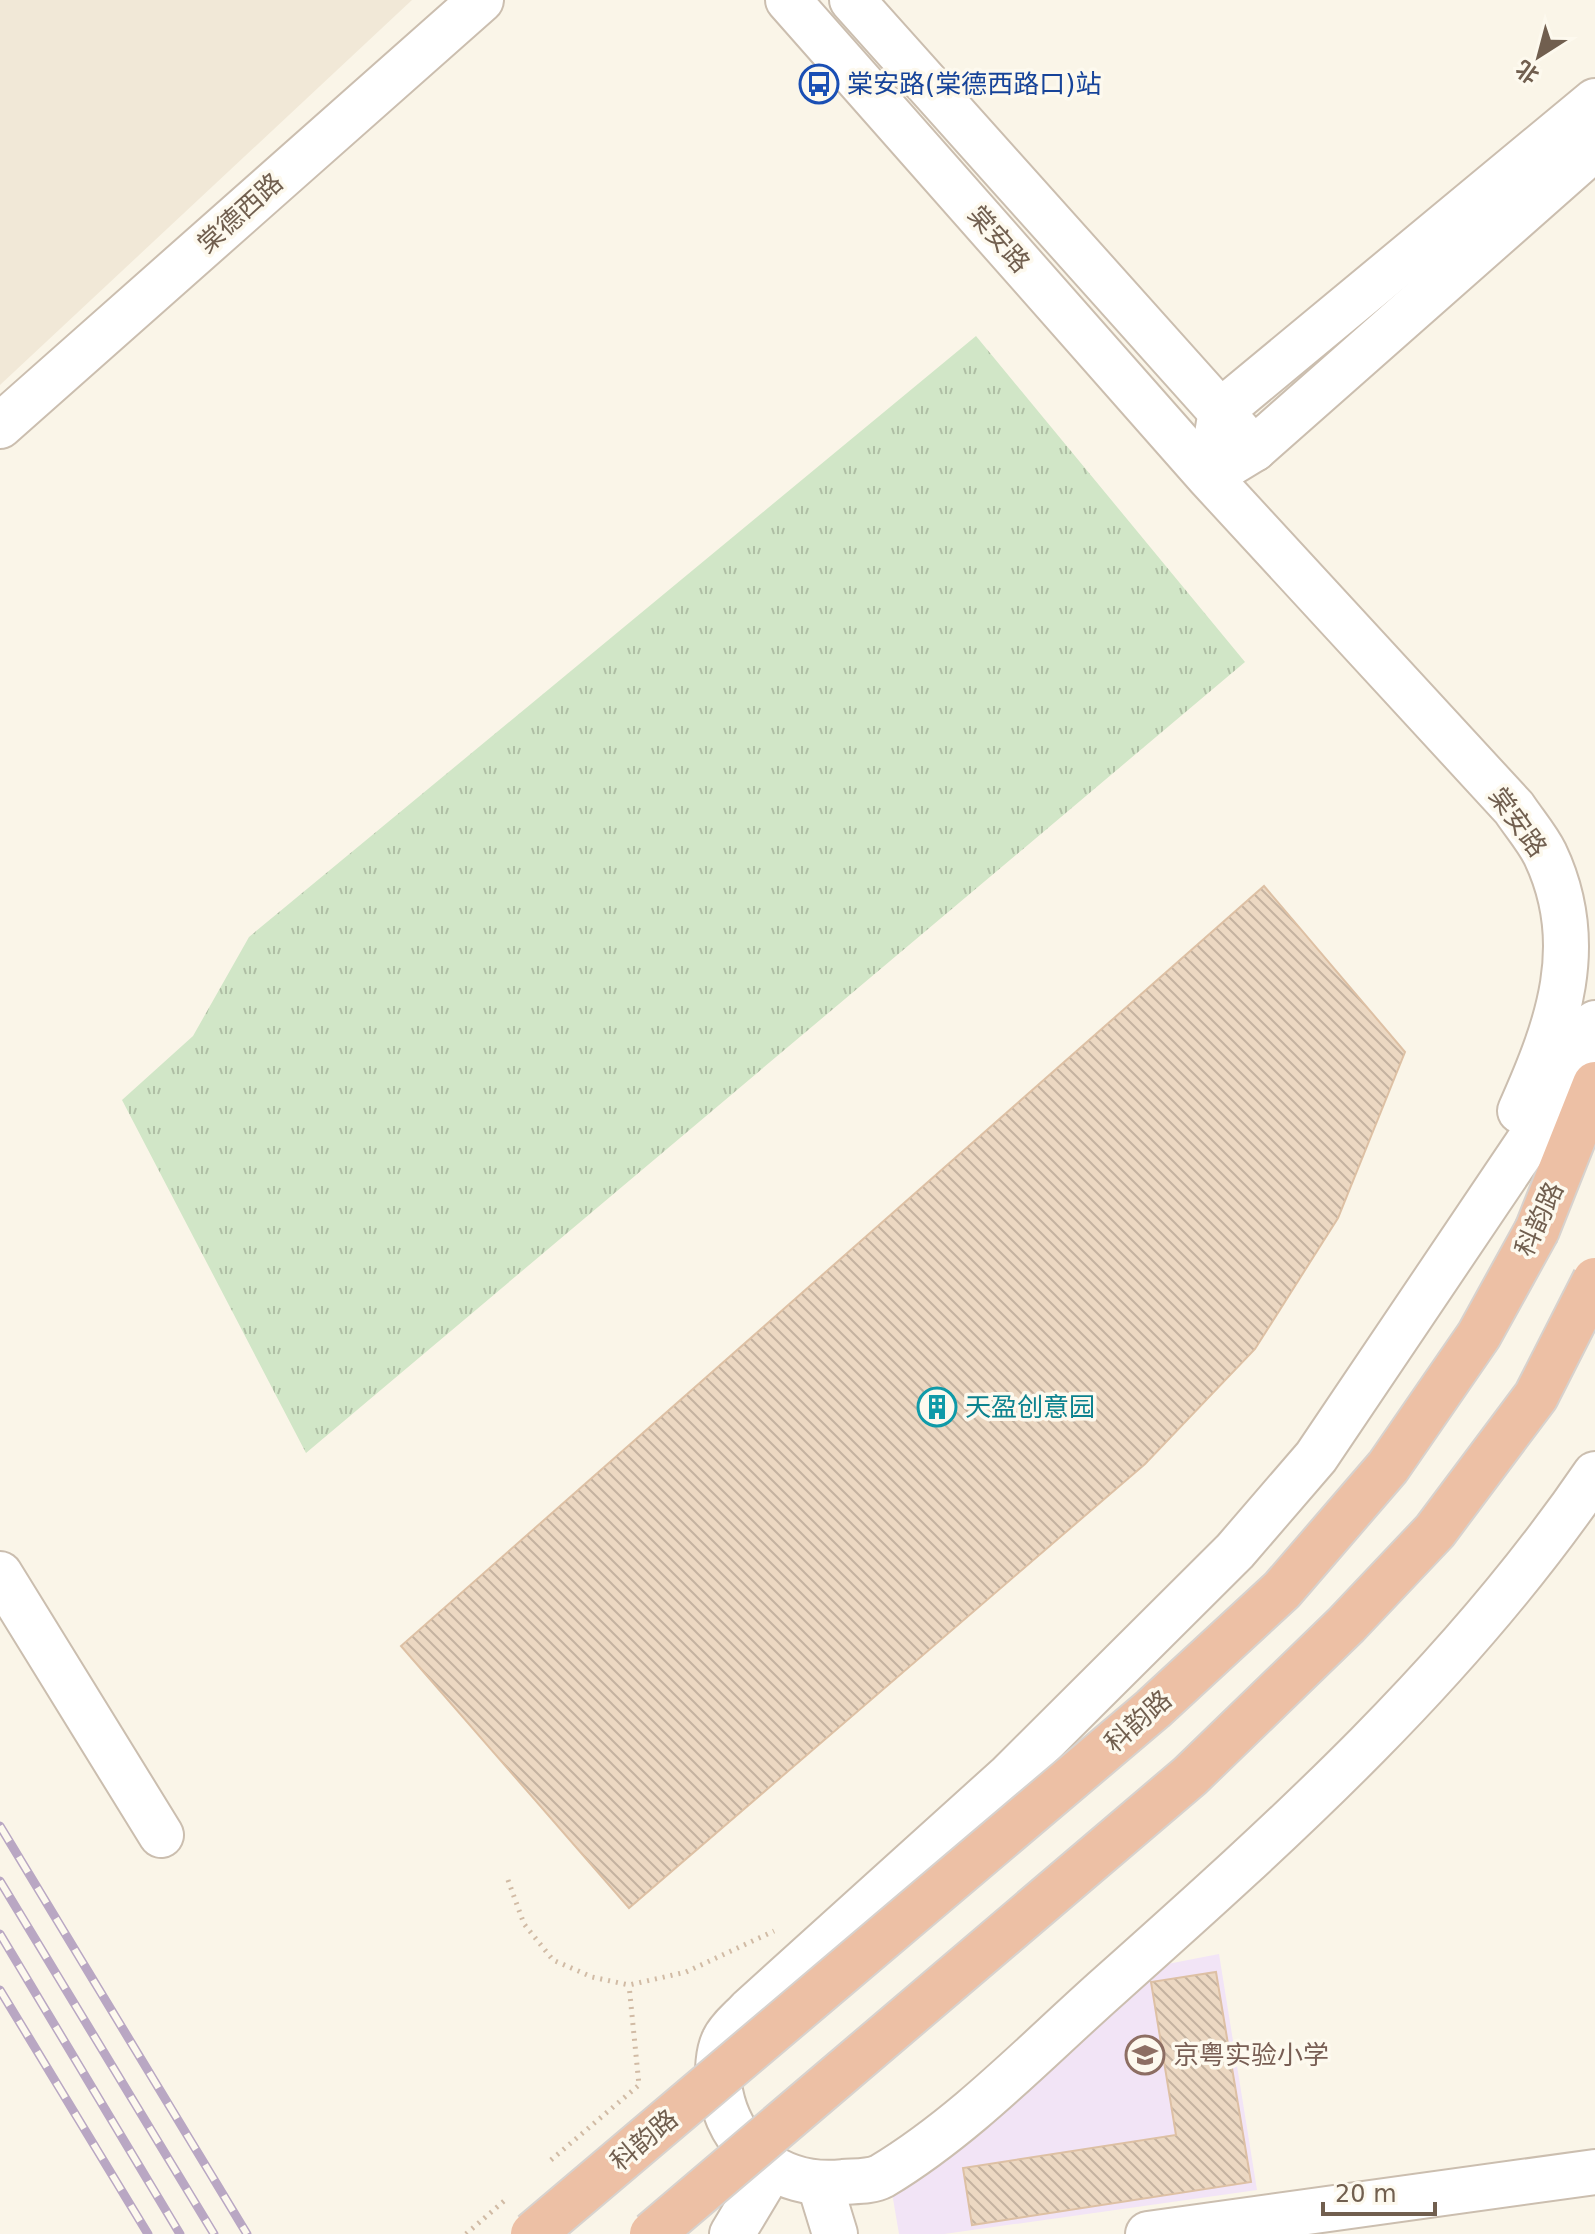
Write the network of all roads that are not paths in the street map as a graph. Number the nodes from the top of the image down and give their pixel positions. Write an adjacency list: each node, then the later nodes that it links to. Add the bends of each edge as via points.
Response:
1 (481, 0): 7 (street, 棠德西路)
2 (788, 0): 9 (street, 棠安路)
3 (852, 0): 6 (street, 棠安路)
4 (1595, 101): 6 (street)
5 (1595, 148): 8 (street)
6 (1221, 411): 8 (street, 棠安路); 9 (street)
7 (0, 426)
8 (1254, 449): 9 (street)
9 (1209, 477): 12 (street, 棠安路, via 1514,808 1544,854 1561,900 1568,963 1556,1024)
10 (1595, 1023): 12 (street, via 1541,1123)
11 (1595, 1084): 20 (highway, 科韵路, bridge, via 1537,1230 1479,1335 1388,1467 1282,1590 1153,1709)
12 (1456, 1251): 17 (street, via 1316,1457 1235,1551 1009,1776 761,1999 724,2040 718,2073 723,2109 735,2136)
13 (1595, 1280): 21 (highway, bridge, via 1536,1396 1435,1531 1346,1625 1190,1776)
14 (1595, 1474): 19 (street, via 1480,1628 1269,1844 941,2136 877,2179)
15 (0, 1574): 16 (street)
16 (161, 1835)
17 (771, 2169): 19 (street); 22 (street)
18 (1595, 2172): 24 (street)
19 (820, 2185): 23 (street)
20 (533, 2234)
21 (652, 2234)
22 (732, 2234)
23 (835, 2234)
24 (1148, 2234)

